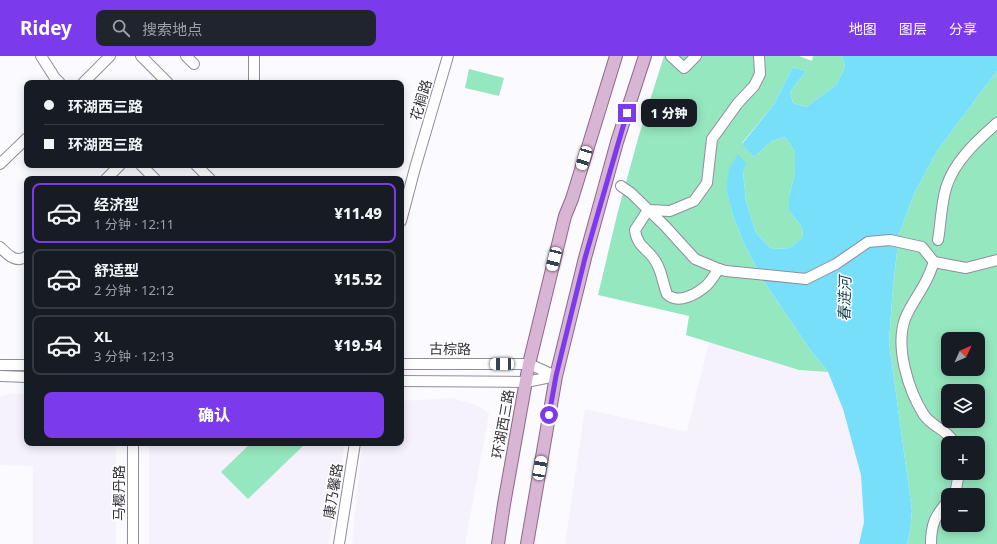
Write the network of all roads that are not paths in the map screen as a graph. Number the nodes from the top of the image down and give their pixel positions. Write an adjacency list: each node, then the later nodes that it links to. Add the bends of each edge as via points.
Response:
1 (41, 56): 13 (street)
2 (110, 56): 14 (street)
3 (140, 56): 15 (street)
4 (186, 56): 12 (street)
5 (254, 56): 16 (street)
6 (448, 56): 27 (street, 花榈路)
7 (616, 56): 36 (main road, 环湖西三路, via 565,216)
8 (645, 56): 41 (main road, via 587,250)
9 (670, 56): 10 (street, via 684,68)
10 (696, 56)
11 (759, 56): 28 (street, via 760,74 754,86 738,103 712,140 707,183 703,189 694,201 670,211)
12 (194, 64)
13 (57, 80)
14 (86, 80)
15 (165, 80)
16 (254, 80)
17 (997, 123): 29 (street, via 962,158 952,174 946,188)
18 (24, 141): 19 (street)
19 (0, 164)
20 (117, 168): 23 (street)
21 (144, 168): 24 (street)
22 (199, 168): 25 (street)
23 (109, 176)
24 (152, 176)
25 (207, 176)
26 (621, 186): 28 (street)
27 (404, 210)
28 (648, 210): 34 (street, via 695,259); 34 (street, via 635,230 636,239 658,264 670,297 676,300 687,298 707,285)
29 (938, 240)
30 (0, 247): 31 (street, via 15,260)
31 (24, 258)
32 (997, 260): 33 (street, via 966,268)
33 (934, 262): 34 (street, via 922,247 890,240 868,242 836,264 806,279); 44 (street, via 905,319 902,337 903,360 913,394 924,415 931,424)
34 (722, 270)
35 (404, 364): 36 (street, 古棕路)
36 (529, 364): 41 (street, 古棕路); 43 (main road, 环湖西三路)
37 (0, 365): 38 (street)
38 (24, 365)
39 (0, 376): 40 (street)
40 (24, 376)
41 (556, 376): 43 (street); 51 (main road)
42 (404, 381): 43 (street)
43 (526, 382): 50 (main road, 环湖西三路)
44 (950, 436)
45 (133, 446): 48 (street, 马樱丹路)
46 (355, 446): 49 (street, 康乃馨路)
47 (941, 509): 52 (street, via 933,522)
48 (133, 544)
49 (339, 544)
50 (498, 544)
51 (527, 544)
52 (931, 544)

